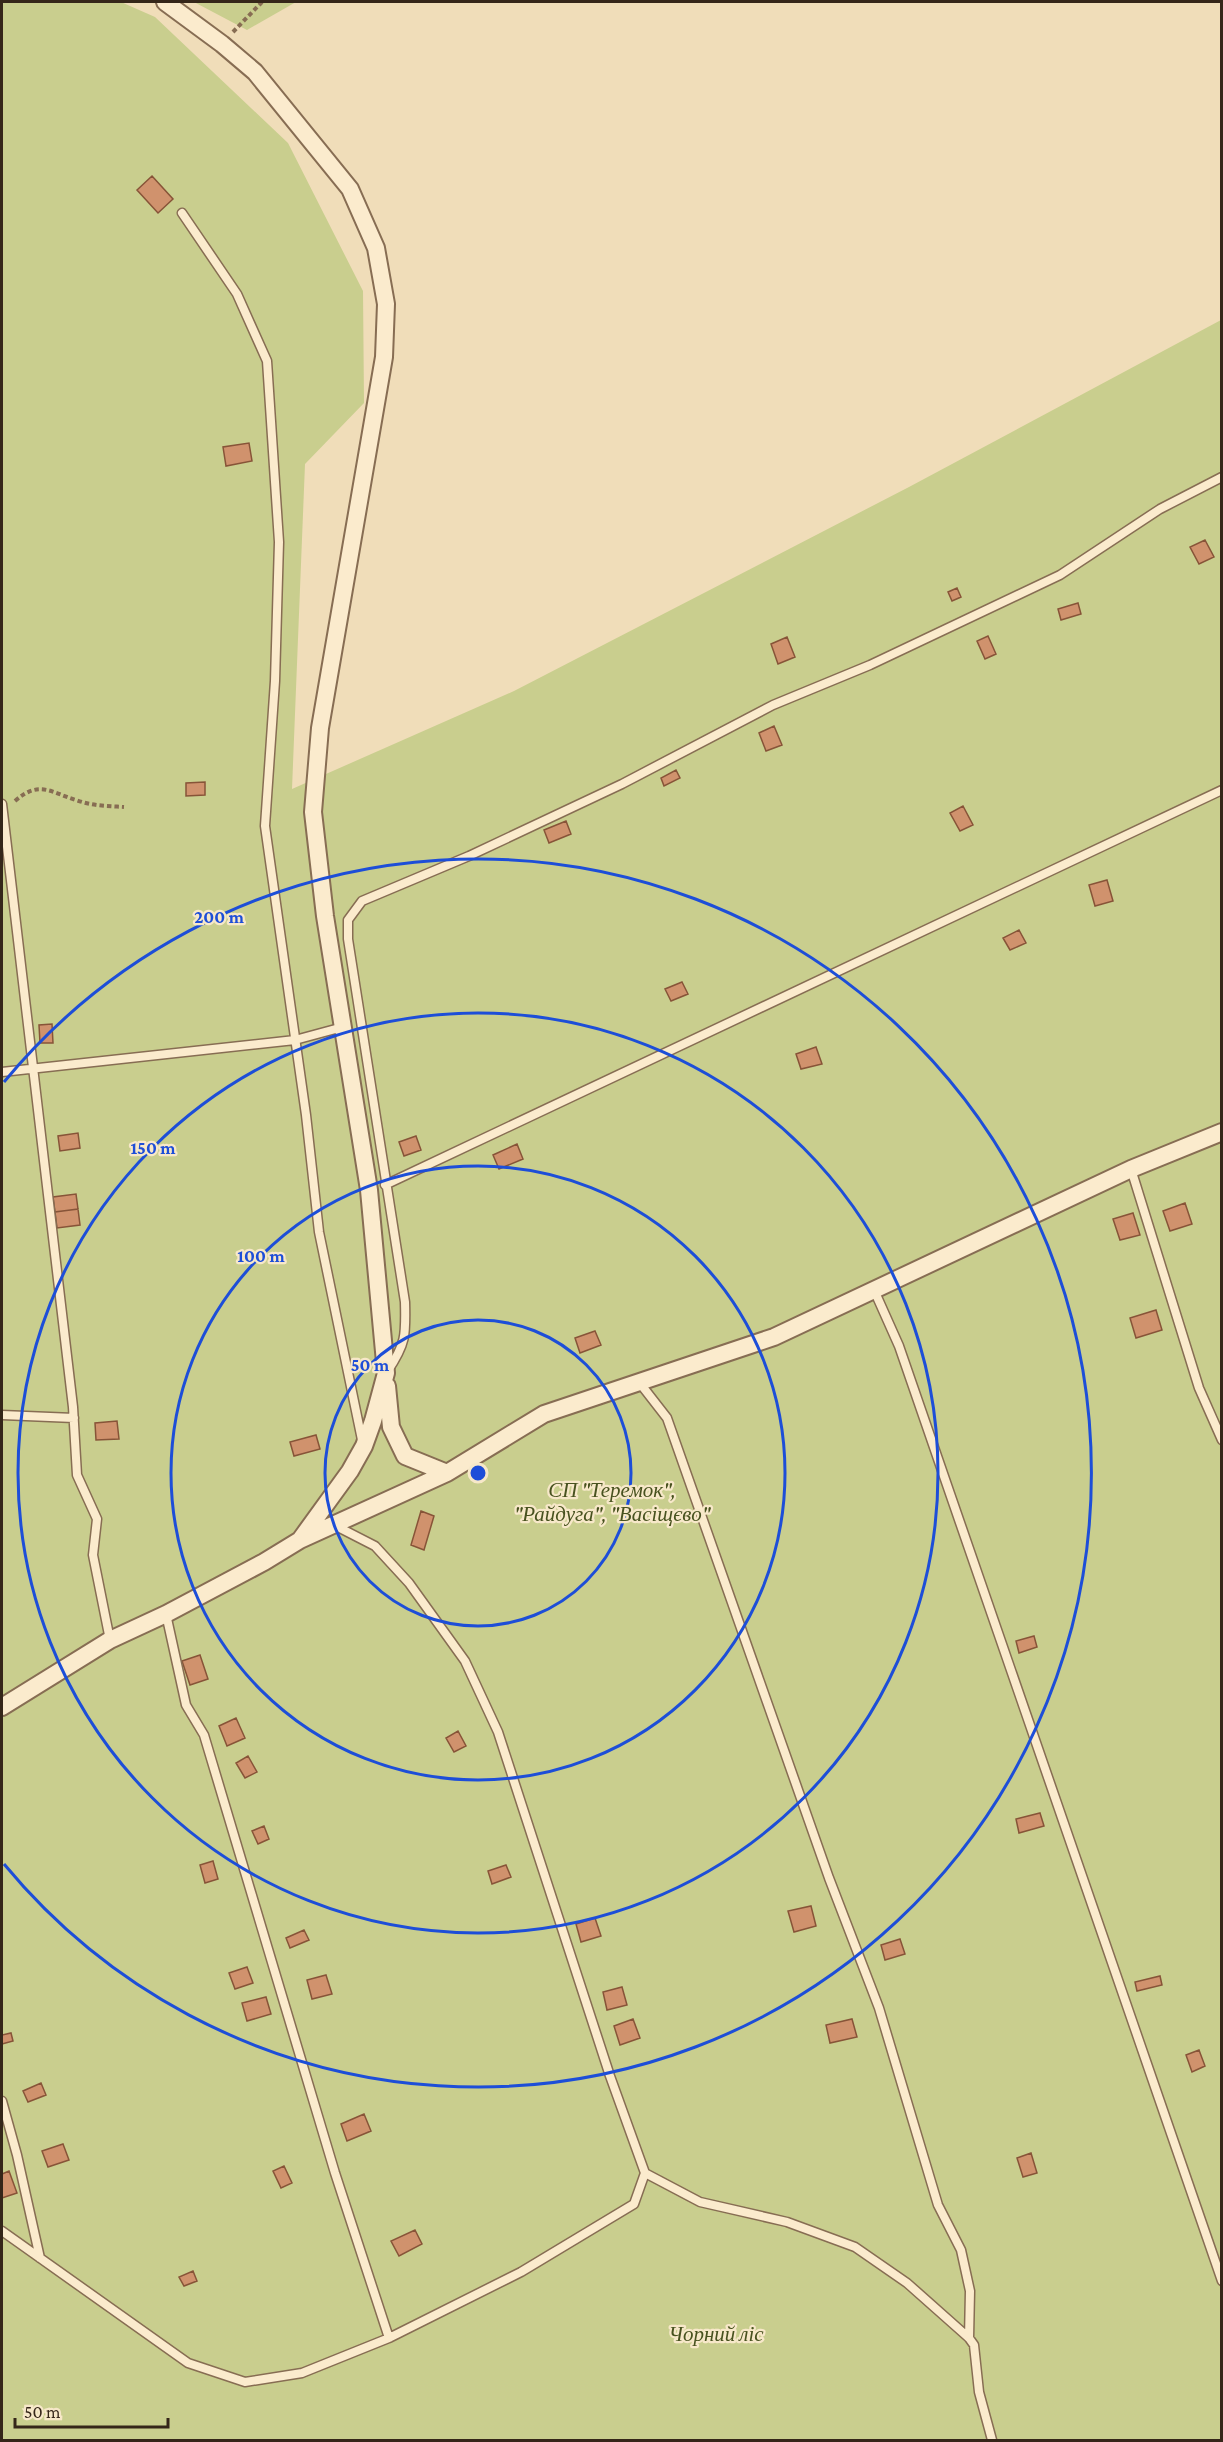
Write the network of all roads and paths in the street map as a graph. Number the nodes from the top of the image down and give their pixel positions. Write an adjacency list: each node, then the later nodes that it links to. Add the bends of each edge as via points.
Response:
1 (165, 2): 3 (street)
2 (262, 2): 3 (path)
3 (222, 44): 10 (street, via 255,72 350,189 376,248 386,304 384,357 320,728 313,812 325,916)
4 (182, 213): 11 (lane, via 237,294 267,362 279,542 265,826)
5 (1221, 477): 16 (lane, via 1160,509 1060,575 870,665 773,705 622,784 479,852 362,901 348,920 348,939)
6 (1221, 790): 16 (lane)
7 (2, 804): 9 (lane)
8 (124, 807): 9 (path, via 98,806 52,789 27,790 12,803)
9 (4, 819): 12 (lane)
10 (344, 1026): 11 (lane); 18 (street, via 369,1190)
11 (295, 1040): 12 (lane); 23 (lane, via 320,1232)
12 (33, 1069): 13 (lane); 21 (lane)
13 (2, 1072)
14 (1221, 1132): 15 (street)
15 (1131, 1169): 17 (street); 22 (lane, via 1199,1388)
16 (386, 1185): 18 (lane, via 405,1302 406,1336)
17 (874, 1290): 19 (street, via 774,1337); 34 (lane, via 899,1346)
18 (386, 1373): 23 (street); 24 (street, via 391,1427 405,1456)
19 (639, 1382): 24 (street, via 544,1414); 36 (lane, via 667,1418 829,1878 879,2008 938,2205 961,2250 970,2291)
20 (2, 1415): 21 (lane)
21 (74, 1418): 28 (lane, via 77,1475 97,1519 93,1555)
22 (1221, 1440)
23 (364, 1446): 26 (street)
24 (447, 1473): 25 (street)
25 (333, 1524): 26 (street); 31 (lane, via 375,1546 409,1583 465,1661 498,1732)
26 (300, 1540): 27 (street)
27 (166, 1614): 28 (street); 35 (lane, via 186,1705 204,1735 335,2173)
28 (110, 1640): 29 (street)
29 (2, 1707)
30 (2, 2101): 33 (lane)
31 (645, 2173): 35 (lane, via 634,2204 521,2272); 36 (lane, via 700,2202 787,2222 855,2247 907,2283)
32 (2, 2231): 33 (lane)
33 (40, 2258): 35 (lane, via 188,2363 245,2382 302,2373)
34 (1221, 2281)
35 (389, 2338)
36 (969, 2338): 37 (lane, via 974,2345 979,2392)
37 (992, 2440)

